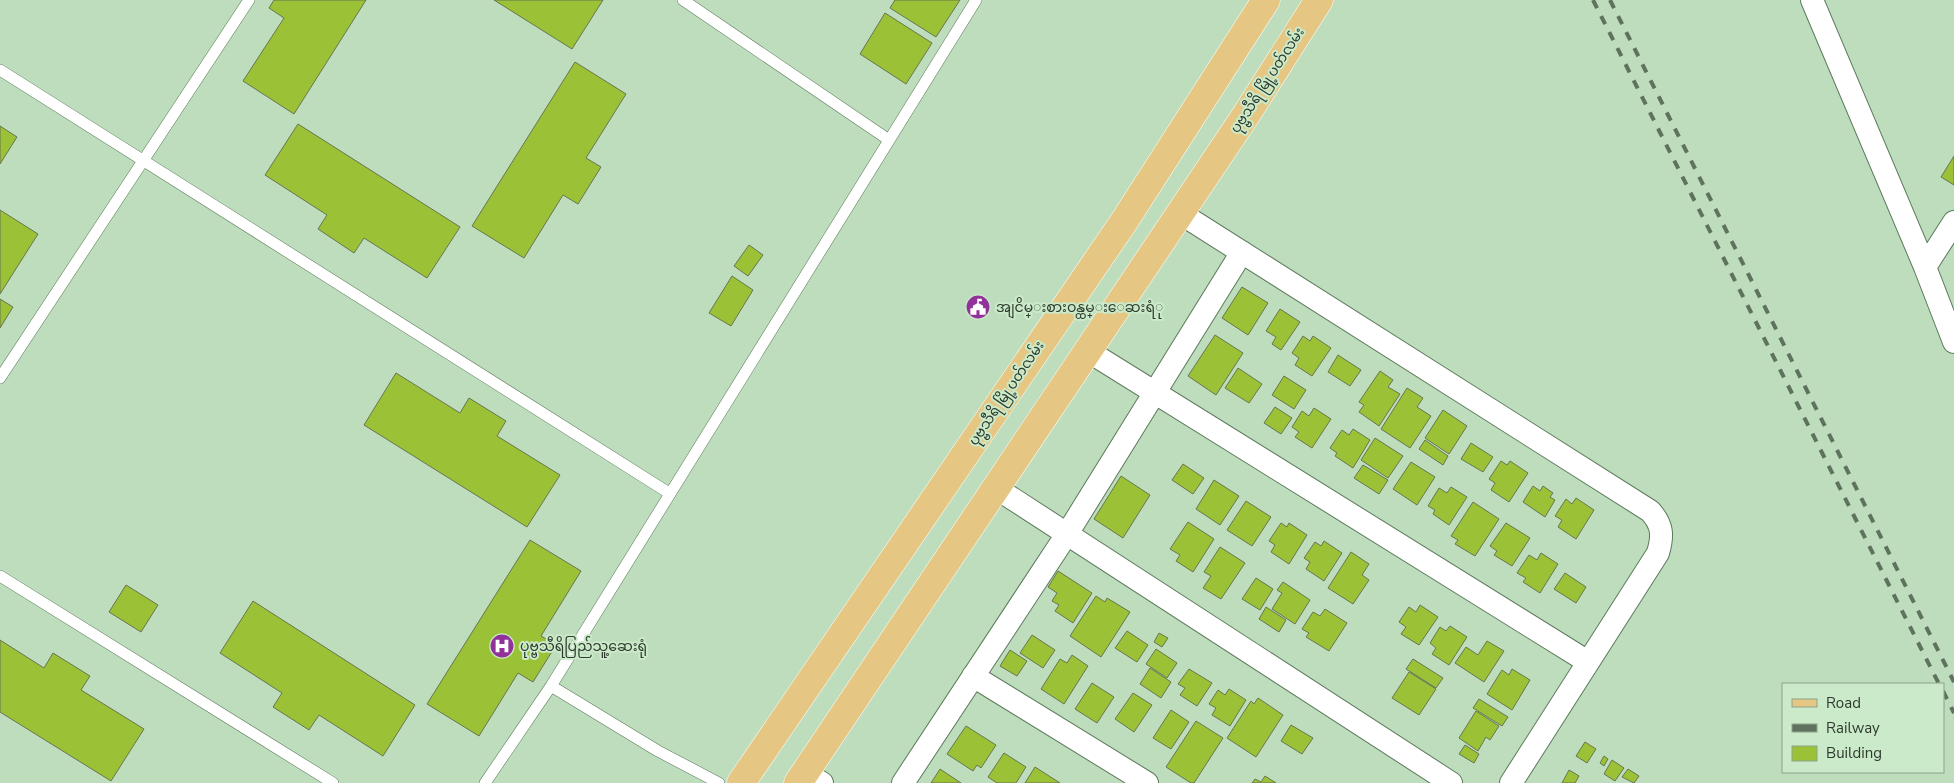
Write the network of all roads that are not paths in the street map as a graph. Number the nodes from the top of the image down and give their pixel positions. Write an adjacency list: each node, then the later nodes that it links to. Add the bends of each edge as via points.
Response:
1 (249, 0): 9 (lane)
2 (683, 0): 8 (lane)
3 (976, 0): 8 (lane)
4 (1266, 0): 29 (main road, ပုဗ္ဗသီရိ မြို့ပတ်လမ်း, via 1119,228)
5 (1319, 0): 10 (main road, ပုဗ္ဗသီရိ မြို့ပတ်လမ်း)
6 (1812, 0): 13 (street)
7 (0, 70): 9 (lane)
8 (889, 140): 19 (lane)
9 (143, 160): 16 (lane); 19 (lane)
10 (1180, 213): 12 (street); 15 (main road, ပုဗ္ဗသီရိ မြို့ပတ်လမ်း)
11 (1954, 222): 13 (street)
12 (1242, 252): 17 (street); 22 (street, via 1650,511 1657,519 1662,530 1658,553)
13 (1925, 268): 14 (street)
14 (1954, 342)
15 (1088, 351): 17 (street); 18 (main road, ပုဗ္ဗသီရိ မြို့ပတ်လမ်း)
16 (0, 378)
17 (1155, 393): 20 (street); 22 (street)
18 (996, 488): 20 (street); 25 (main road, ပုဗ္ဗသီရိ မြို့ပတ်လမ်း)
19 (669, 493): 24 (lane)
20 (1067, 534): 23 (street); 32 (street)
21 (0, 576): 26 (lane)
22 (1588, 662): 33 (street)
23 (973, 676): 30 (street); 31 (street)
24 (551, 686): 27 (lane); 28 (lane, via 658,751)
25 (808, 780)
26 (333, 783)
27 (486, 783)
28 (719, 783)
29 (741, 783)
30 (903, 783)
31 (1148, 783)
32 (1451, 783)
33 (1511, 783)

